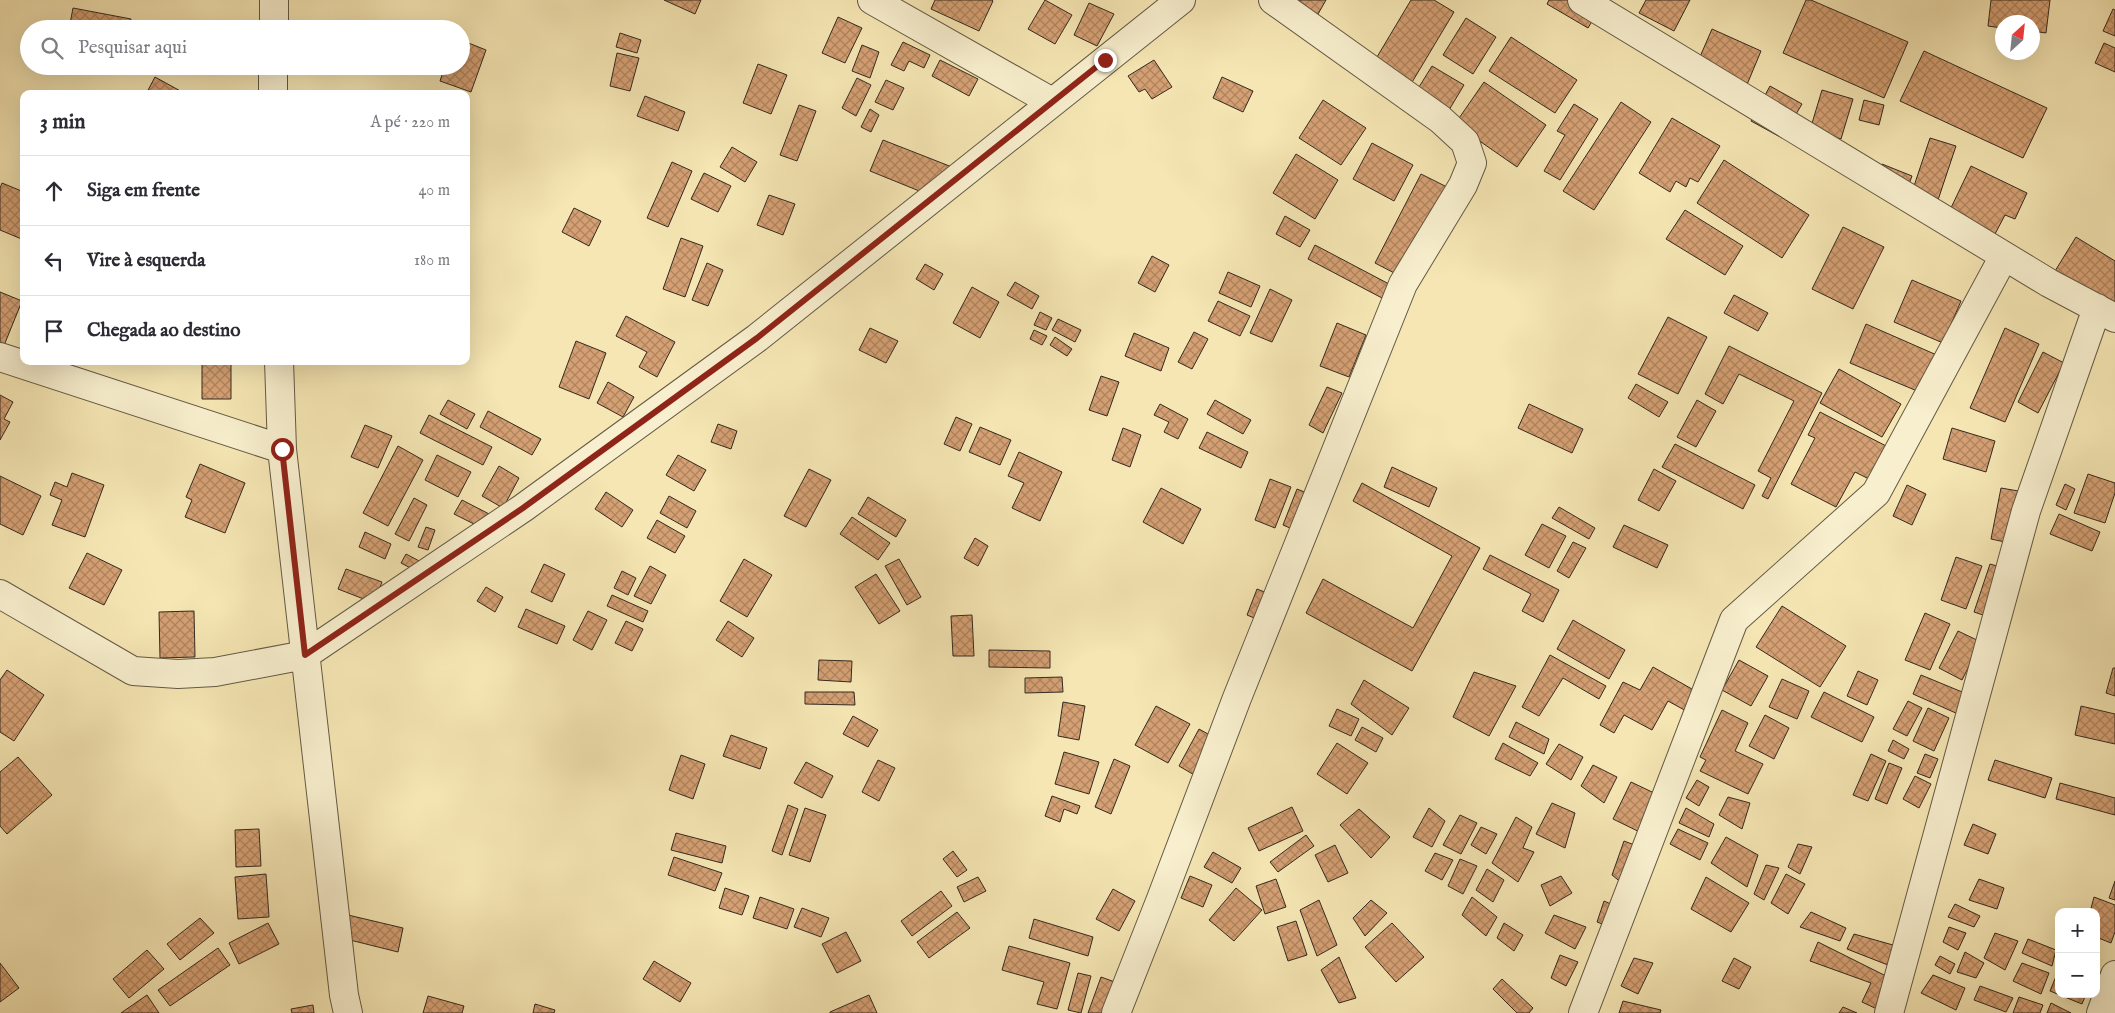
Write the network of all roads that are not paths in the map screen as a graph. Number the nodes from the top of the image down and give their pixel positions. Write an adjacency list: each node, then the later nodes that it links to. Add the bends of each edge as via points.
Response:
1 (274, 0): 6 (street)
2 (872, 0): 9 (street)
3 (1182, 0): 9 (street)
4 (1273, 0): 21 (street, via 1440,119 1464,142 1472,163 1464,185 1403,284 1236,698)
5 (1582, 0): 10 (street)
6 (274, 20)
7 (273, 75): 8 (street)
8 (273, 90)
9 (1052, 102): 18 (street, via 757,338 523,508)
10 (2004, 256): 11 (street); 22 (street, via 1876,493 1734,620)
11 (2106, 313): 23 (street, via 2026,511)
12 (0, 357): 13 (street)
13 (20, 364)
14 (25, 365): 16 (street)
15 (279, 365): 16 (street)
16 (282, 449): 18 (street)
17 (0, 594): 18 (street, via 133,671 215,672)
18 (305, 655): 20 (street)
19 (2115, 975): 24 (street)
20 (348, 1013)
21 (1116, 1013)
22 (1583, 1013)
23 (1889, 1013)
24 (2101, 1013)

